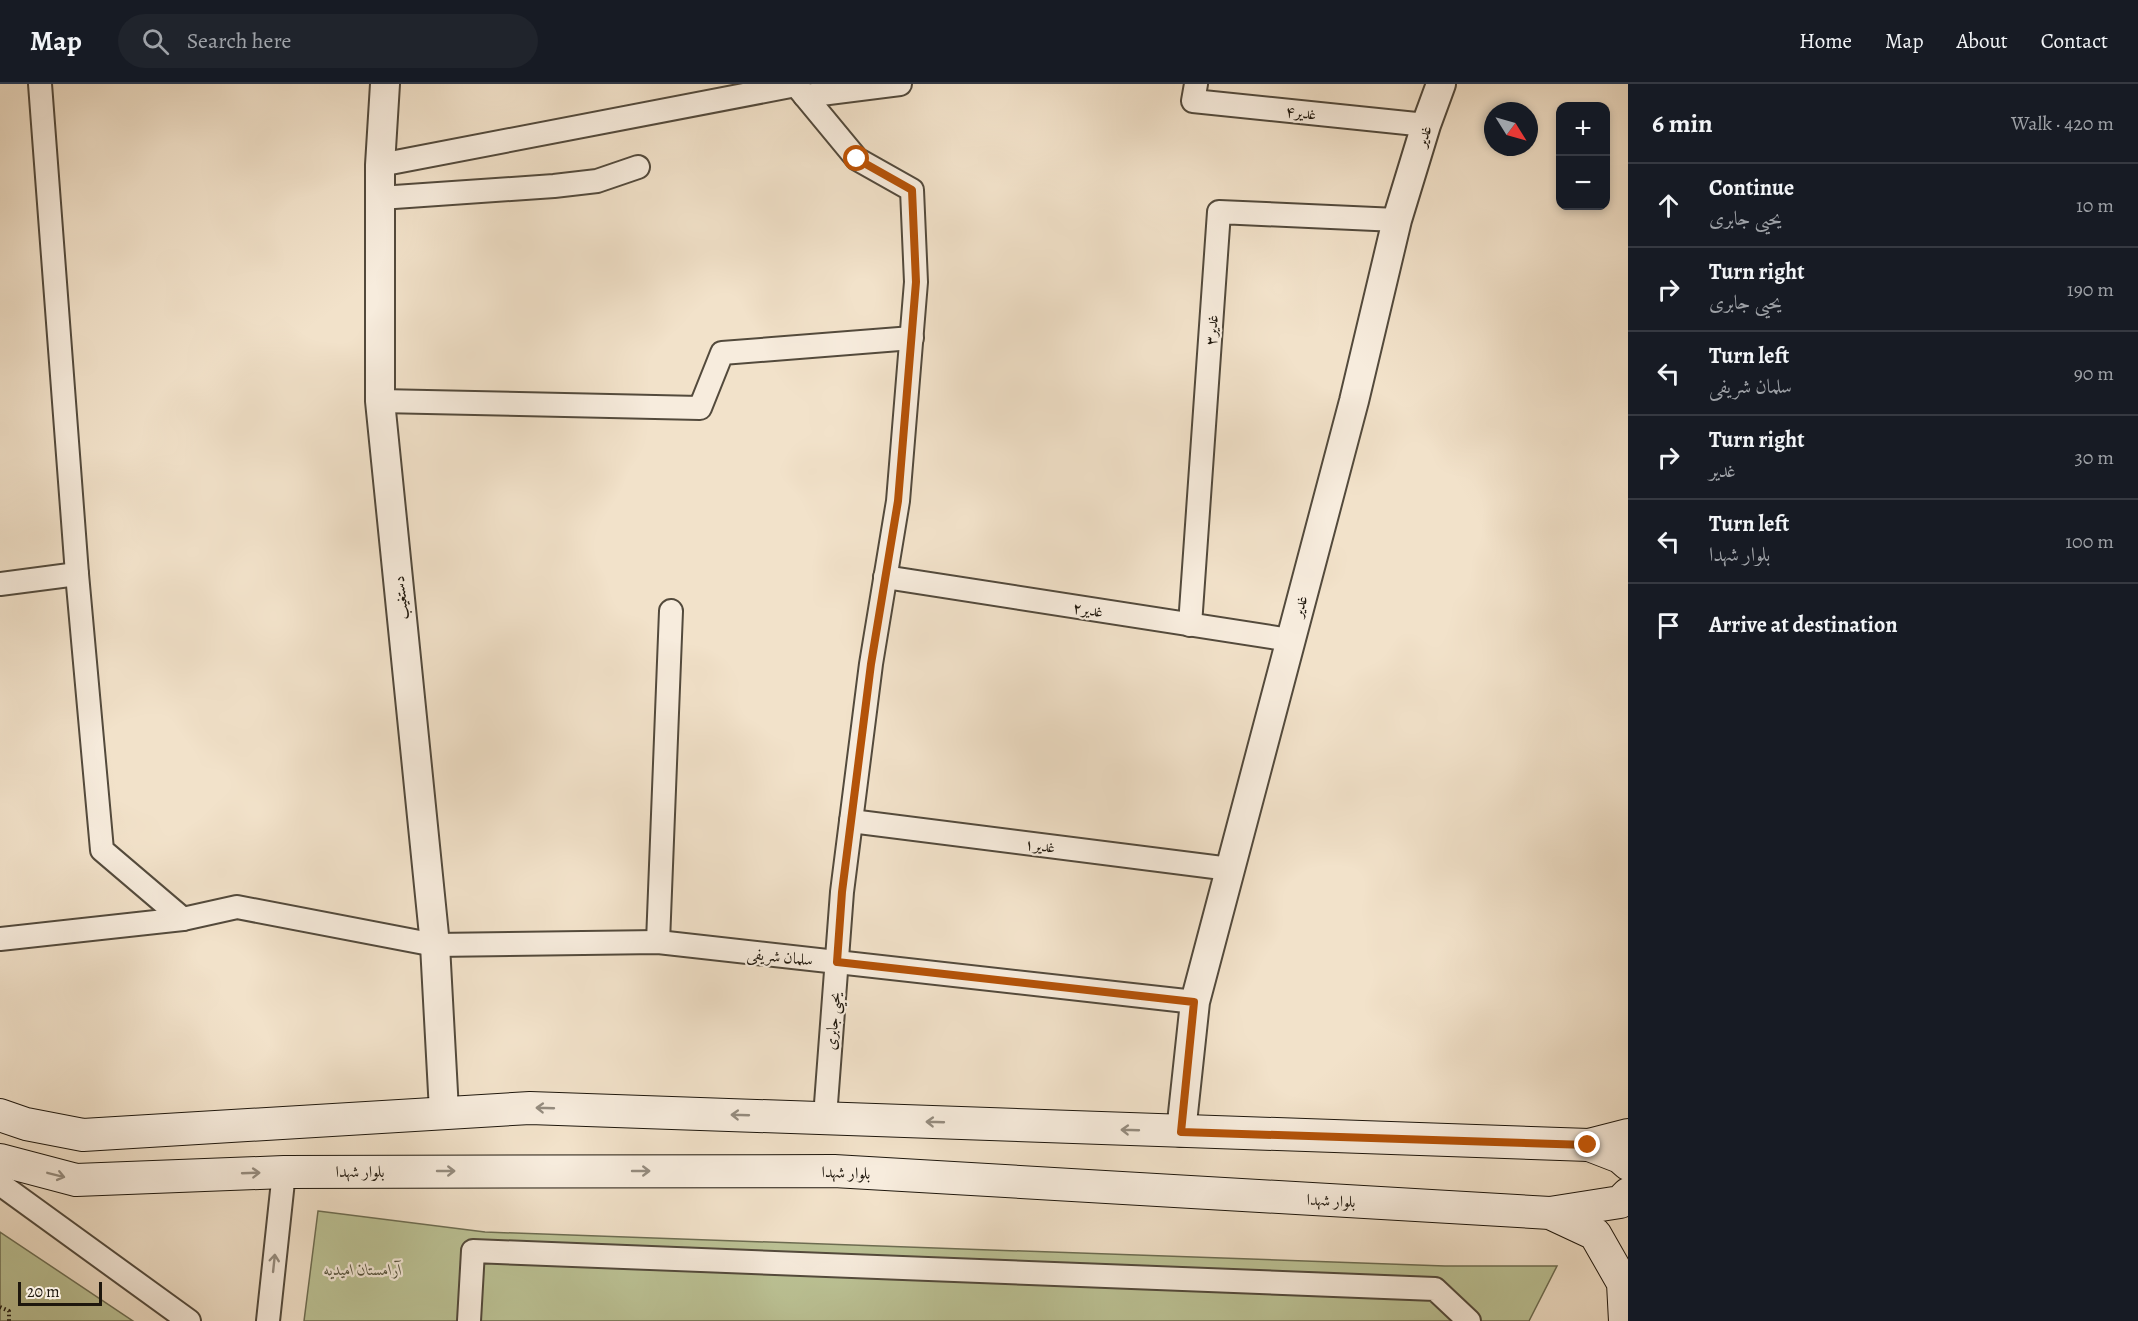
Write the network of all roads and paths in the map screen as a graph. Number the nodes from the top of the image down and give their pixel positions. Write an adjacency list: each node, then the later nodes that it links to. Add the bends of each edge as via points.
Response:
1 (25, 84): 2 (street)
2 (40, 84): 15 (street)
3 (385, 84): 9 (street, دستغیب)
4 (900, 84): 7 (street)
5 (1196, 84): 8 (street, غدیر۴, via 1193,101)
6 (1441, 84): 8 (street, غدیر)
7 (798, 88): 9 (street); 13 (street, یحیی جابری, via 857,159 912,190 916,282)
8 (1426, 125): 12 (street, غدیر)
9 (380, 165): 11 (street, دستغیب)
10 (638, 166): 11 (street, via 597,181)
11 (380, 198): 14 (street, دستغیب)
12 (1397, 220): 19 (street, غدیر۳, via 1219,212); 20 (street, غدیر)
13 (912, 338): 14 (street, via 722,353 700,408); 16 (street, یحیی جابری, via 898,501)
14 (380, 401): 26 (street, دستغیب)
15 (77, 574): 17 (street); 23 (street, via 102,850)
16 (885, 577): 19 (street, غدیر۲); 21 (street, یحیی جابری)
17 (0, 584)
18 (671, 611): 25 (street)
19 (1190, 625): 20 (street, غدیر۲)
20 (1290, 640): 22 (street, غدیر)
21 (851, 821): 22 (street, غدیر۱); 27 (street, یحیی جابری)
22 (1230, 869): 28 (street, غدیر)
23 (183, 919): 24 (street, سلمان شریفی); 26 (street, سلمان شریفی, via 237,907)
24 (0, 939)
25 (658, 942): 26 (street, سلمان شریفی); 27 (street, سلمان شریفی)
26 (435, 945): 29 (street, دستغیب)
27 (837, 962): 28 (street, سلمان شریفی); 31 (street, یحیی جابری)
28 (1194, 1002): 32 (street, غدیر)
29 (444, 1112): 30 (main road, via 84,1135 26,1125); 31 (main road, one-way to 29, via 530,1108)
30 (0, 1115)
31 (825, 1117): 32 (main road, one-way to 31)
32 (1181, 1132): 34 (main road)
33 (1628, 1135): 34 (main road)
34 (1588, 1145): 36 (main road)
35 (0, 1160): 37 (main road, بلوار شهدا, one-way to 37, via 76,1180)
36 (1628, 1164)
37 (285, 1172): 40 (main road, بلوار شهدا, one-way to 40, via 834,1171); 44 (street, one-way to 37)
38 (0, 1184): 43 (street)
39 (1628, 1194): 40 (main road, via 1620,1202)
40 (1550, 1213): 47 (main road, بلوار شهدا, via 1595,1234 1623,1283)
41 (0, 1307): 42 (path, via 9,1311)
42 (9, 1321)
43 (189, 1321)
44 (267, 1321)
45 (469, 1321): 46 (street, via 473,1251 1435,1289)
46 (1470, 1321)
47 (1625, 1321)

